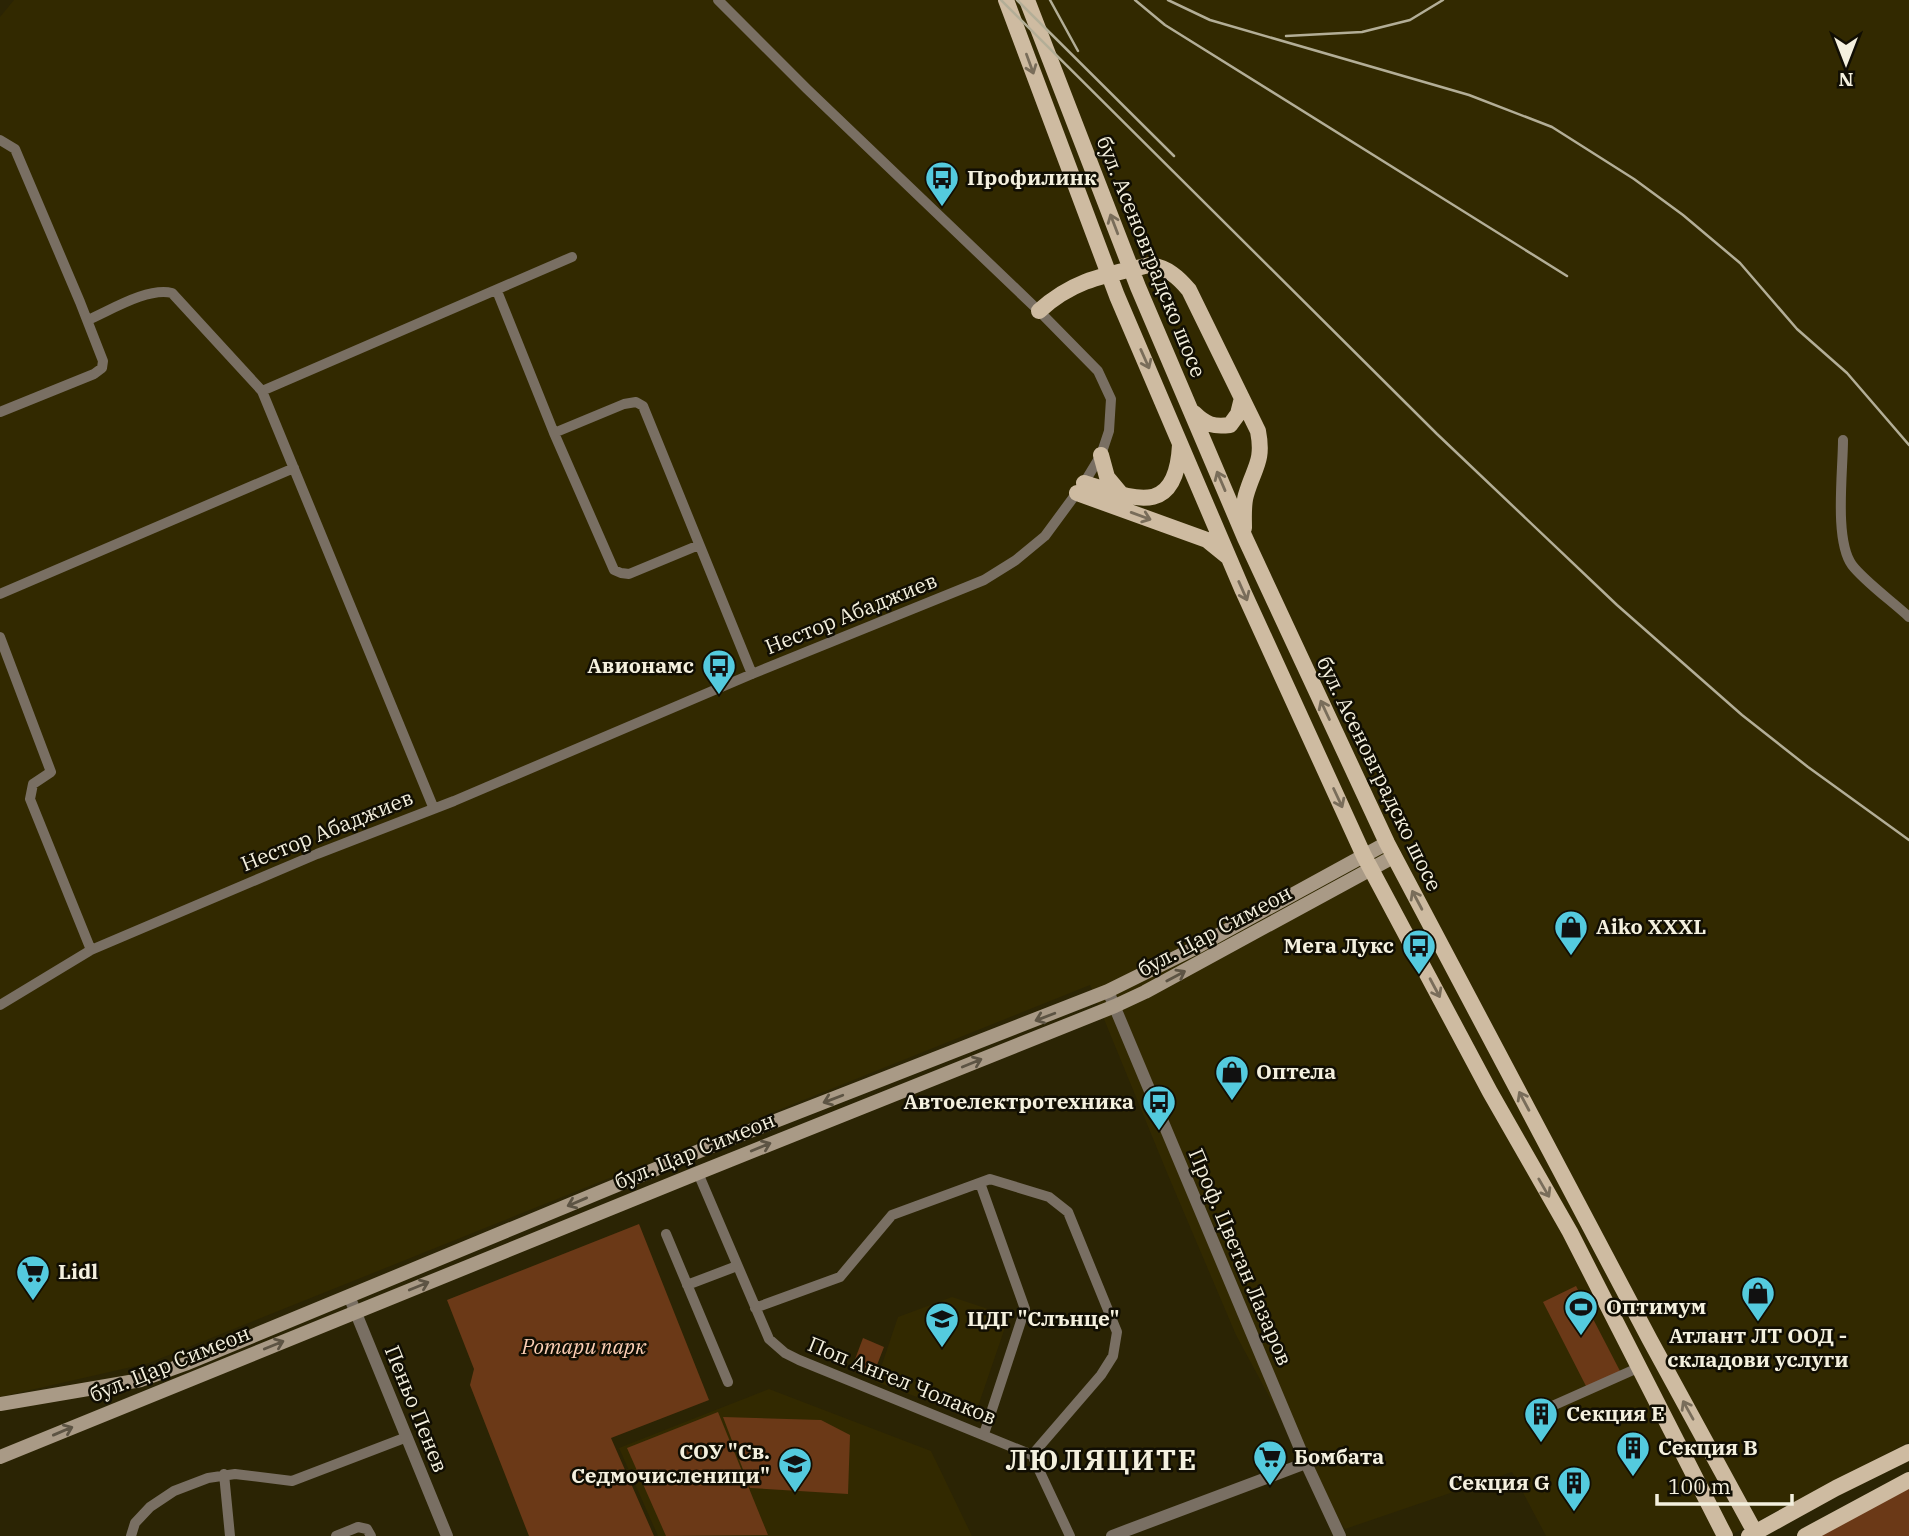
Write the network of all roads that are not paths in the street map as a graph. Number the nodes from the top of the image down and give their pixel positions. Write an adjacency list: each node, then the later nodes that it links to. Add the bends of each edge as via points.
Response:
1 (718, 0): 7 (street, Нестор Абаджиев)
2 (1006, 0): 14 (main road, бул. Асеновградско шосе, one-way to 14, via 1117,296)
3 (1027, 0): 11 (main road, бул. Асеновградско шосе, one-way to 3)
4 (0, 140): 8 (street, via 15,149)
5 (572, 257): 6 (street)
6 (497, 291): 9 (street); 13 (street)
7 (1039, 311): 10 (main road, via 1087,279 1150,265 1160,267 1189,290); 16 (street, Нестор Абаджиев, via 1098,372 1111,398 1109,431)
8 (88, 320): 9 (street, via 151,293 172,293); 12 (street, via 102,368)
9 (262, 391): 17 (street)
10 (1242, 398): 11 (main road, via 1230,425 1204,424); 20 (main road, via 1261,449 1245,497)
11 (1190, 409): 20 (main road, бул. Асеновградско шосе, one-way to 11)
12 (0, 412)
13 (554, 433): 21 (street, via 614,570 629,574); 21 (street, via 624,404 643,406)
14 (1180, 439): 19 (main road, via 1178,470 1169,489 1156,496); 22 (main road, бул. Асеновградско шосе)
15 (1843, 440): 24 (street, via 1841,534 1845,551 1853,566)
16 (1101, 455): 18 (street, Нестор Абаджиев); 19 (main road, via 1107,477)
17 (295, 468): 23 (street); 27 (street)
18 (1080, 488): 19 (main road); 22 (main road, one-way to 22, via 1207,540); 26 (street, Нестор Абаджиев, via 1045,536 984,580)
19 (1122, 495)
20 (1245, 538): 28 (main road, бул. Асеновградско шосе, one-way to 20)
21 (699, 545): 26 (street)
22 (1229, 558): 29 (main road, бул. Асеновградско шосе, one-way to 29)
23 (0, 594)
24 (1909, 617)
25 (0, 637): 30 (street, via 51,772 33,784 30,799)
26 (752, 674): 27 (street, Нестор Абаджиев)
27 (434, 808): 30 (street, Нестор Абаджиев)
28 (1390, 850): 29 (main road, бул. Цар Симеон); 55 (main road, бул. Асеновградско шосе, one-way to 28)
29 (1368, 862): 31 (main road, бул. Цар Симеон); 33 (main road, бул. Цар Симеон, one-way to 29); 43 (main road, бул. Асеновградско шосе, one-way to 43)
30 (91, 950): 32 (street, Нестор Абаджиев)
31 (1108, 991): 33 (street, Проф. Цветан Лазаров); 40 (main road, бул. Цар Симеон, one-way to 40, via 709,1147)
32 (4, 1004): 34 (street, Нестор Абаджиев)
33 (1115, 1006): 35 (main road, бул. Цар Симеон, one-way to 33); 52 (street, Проф. Цветан Лазаров)
34 (0, 1012)
35 (698, 1172): 38 (street, Поп Ангел Чолаков); 42 (main road, бул. Цар Симеон, one-way to 35)
36 (980, 1183): 41 (street, via 892,1215 840,1277); 47 (street, via 1025,1309); 50 (street, via 990,1179 1049,1197 1068,1212 1117,1332 1113,1356 1101,1375)
37 (666, 1234): 39 (street)
38 (737, 1266): 39 (street); 41 (street, Поп Ангел Чолаков)
39 (687, 1285): 44 (street)
40 (349, 1296): 42 (street, Пеньо Пенев); 45 (main road, бул. Цар Симеон, via 141,1380)
41 (755, 1308): 47 (street, Поп Ангел Чолаков, via 769,1339 785,1353)
42 (356, 1312): 48 (street, Пеньо Пенев); 51 (main road, бул. Цар Симеон, one-way to 42)
43 (1640, 1367): 46 (street); 64 (main road, бул. Асеновградско шосе)
44 (728, 1382)
45 (0, 1404)
46 (1532, 1415)
47 (984, 1434): 50 (street, Поп Ангел Чолаков)
48 (407, 1437): 53 (street, via 292,1481); 60 (street, Пеньо Пенев)
49 (1909, 1452): 55 (main road)
50 (1032, 1455): 61 (street)
51 (0, 1457)
52 (1306, 1464): 62 (street); 63 (street, Проф. Цветан Лазаров)
53 (224, 1475): 56 (street, via 174,1491 150,1507 135,1523); 57 (street)
54 (1909, 1480): 65 (main road)
55 (1754, 1535)
56 (131, 1536)
57 (230, 1536)
58 (336, 1536): 59 (street, via 361,1527)
59 (372, 1536)
60 (447, 1536)
61 (1070, 1536)
62 (1112, 1536)
63 (1340, 1536)
64 (1725, 1536)
65 (1805, 1536)

